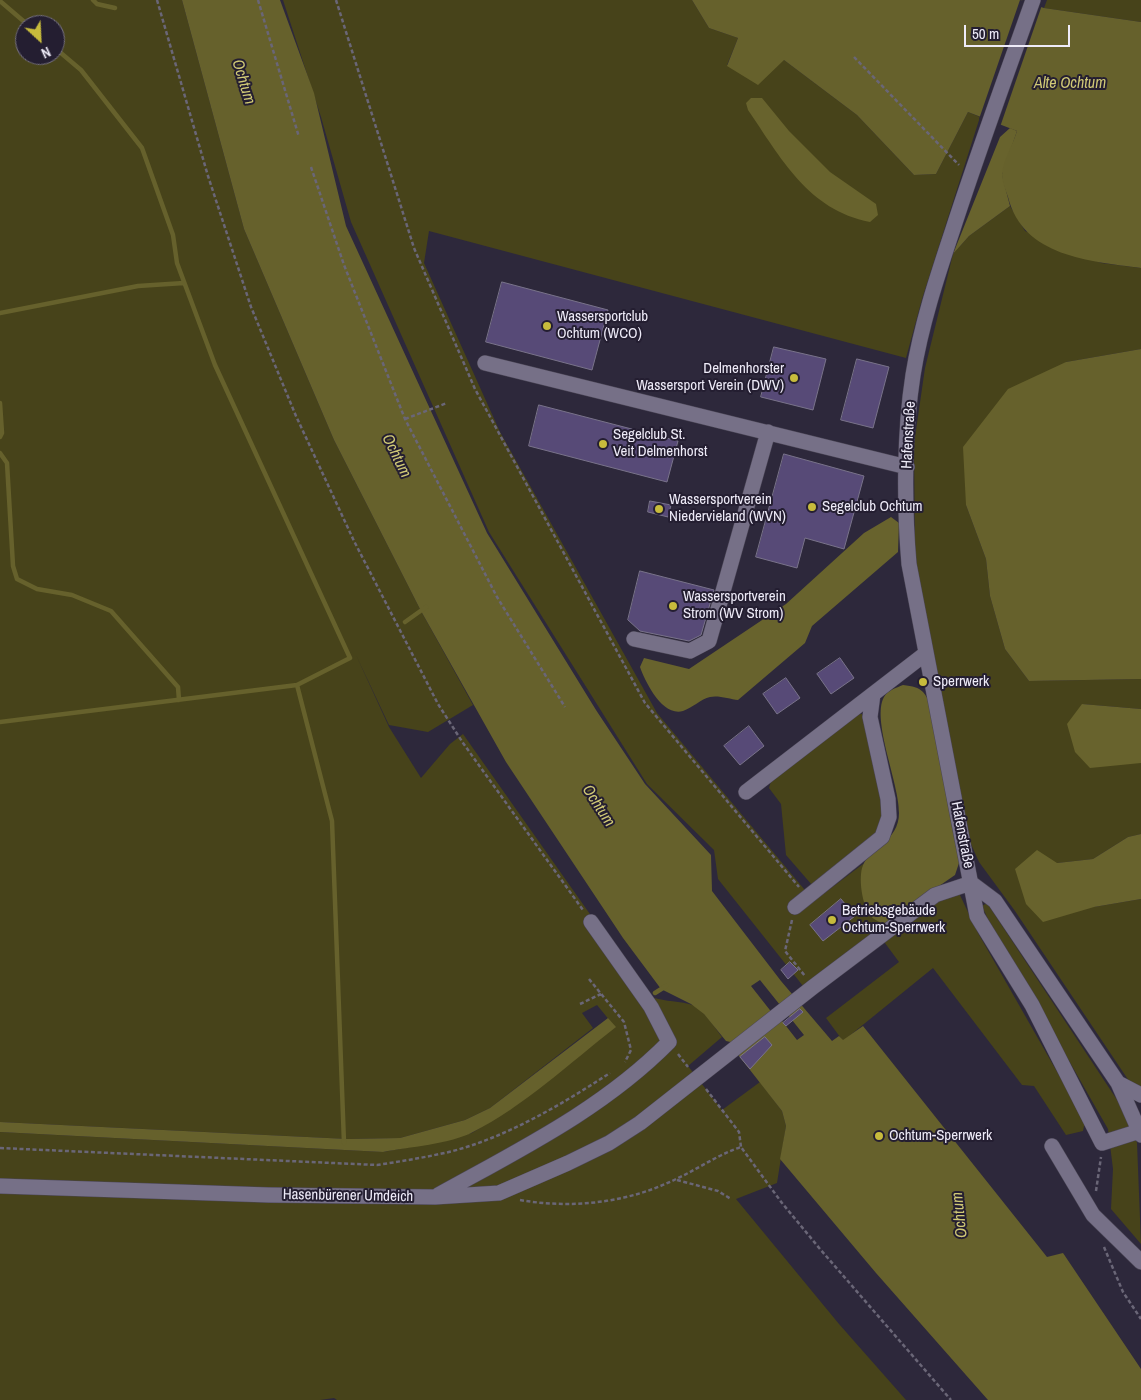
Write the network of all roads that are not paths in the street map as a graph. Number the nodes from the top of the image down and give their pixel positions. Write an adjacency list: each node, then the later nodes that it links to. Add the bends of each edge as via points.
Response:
1 (1033, 0): 4 (street, Hafenstraße, via 925,320 913,375)
2 (485, 362): 3 (street)
3 (768, 432): 4 (street); 5 (street, via 709,641 690,651)
4 (907, 467): 6 (street, Hafenstraße, via 909,564)
5 (634, 639)
6 (925, 654): 7 (street); 9 (street, Hafenstraße)
7 (873, 694): 8 (street); 10 (street, via 870,717 888,799 889,818 882,837)
8 (746, 792)
9 (971, 883): 12 (street, via 995,900); 16 (street, Hafenstraße, via 977,916 1032,1005 1102,1143); 19 (street, Hasenbürener Umdeich, via 935,895 640,1123 608,1143 499,1193)
10 (795, 906)
11 (591, 922): 19 (street, via 651,1007 670,1042 585,1112)
12 (1118, 1083): 13 (street); 14 (street)
13 (1141, 1095)
14 (1126, 1100): 15 (street); 16 (street)
15 (1141, 1113)
16 (1140, 1133)
17 (1052, 1146): 20 (street, via 1093,1216)
18 (0, 1186): 19 (street, Hasenbürener Umdeich)
19 (435, 1197)
20 (1141, 1262)

